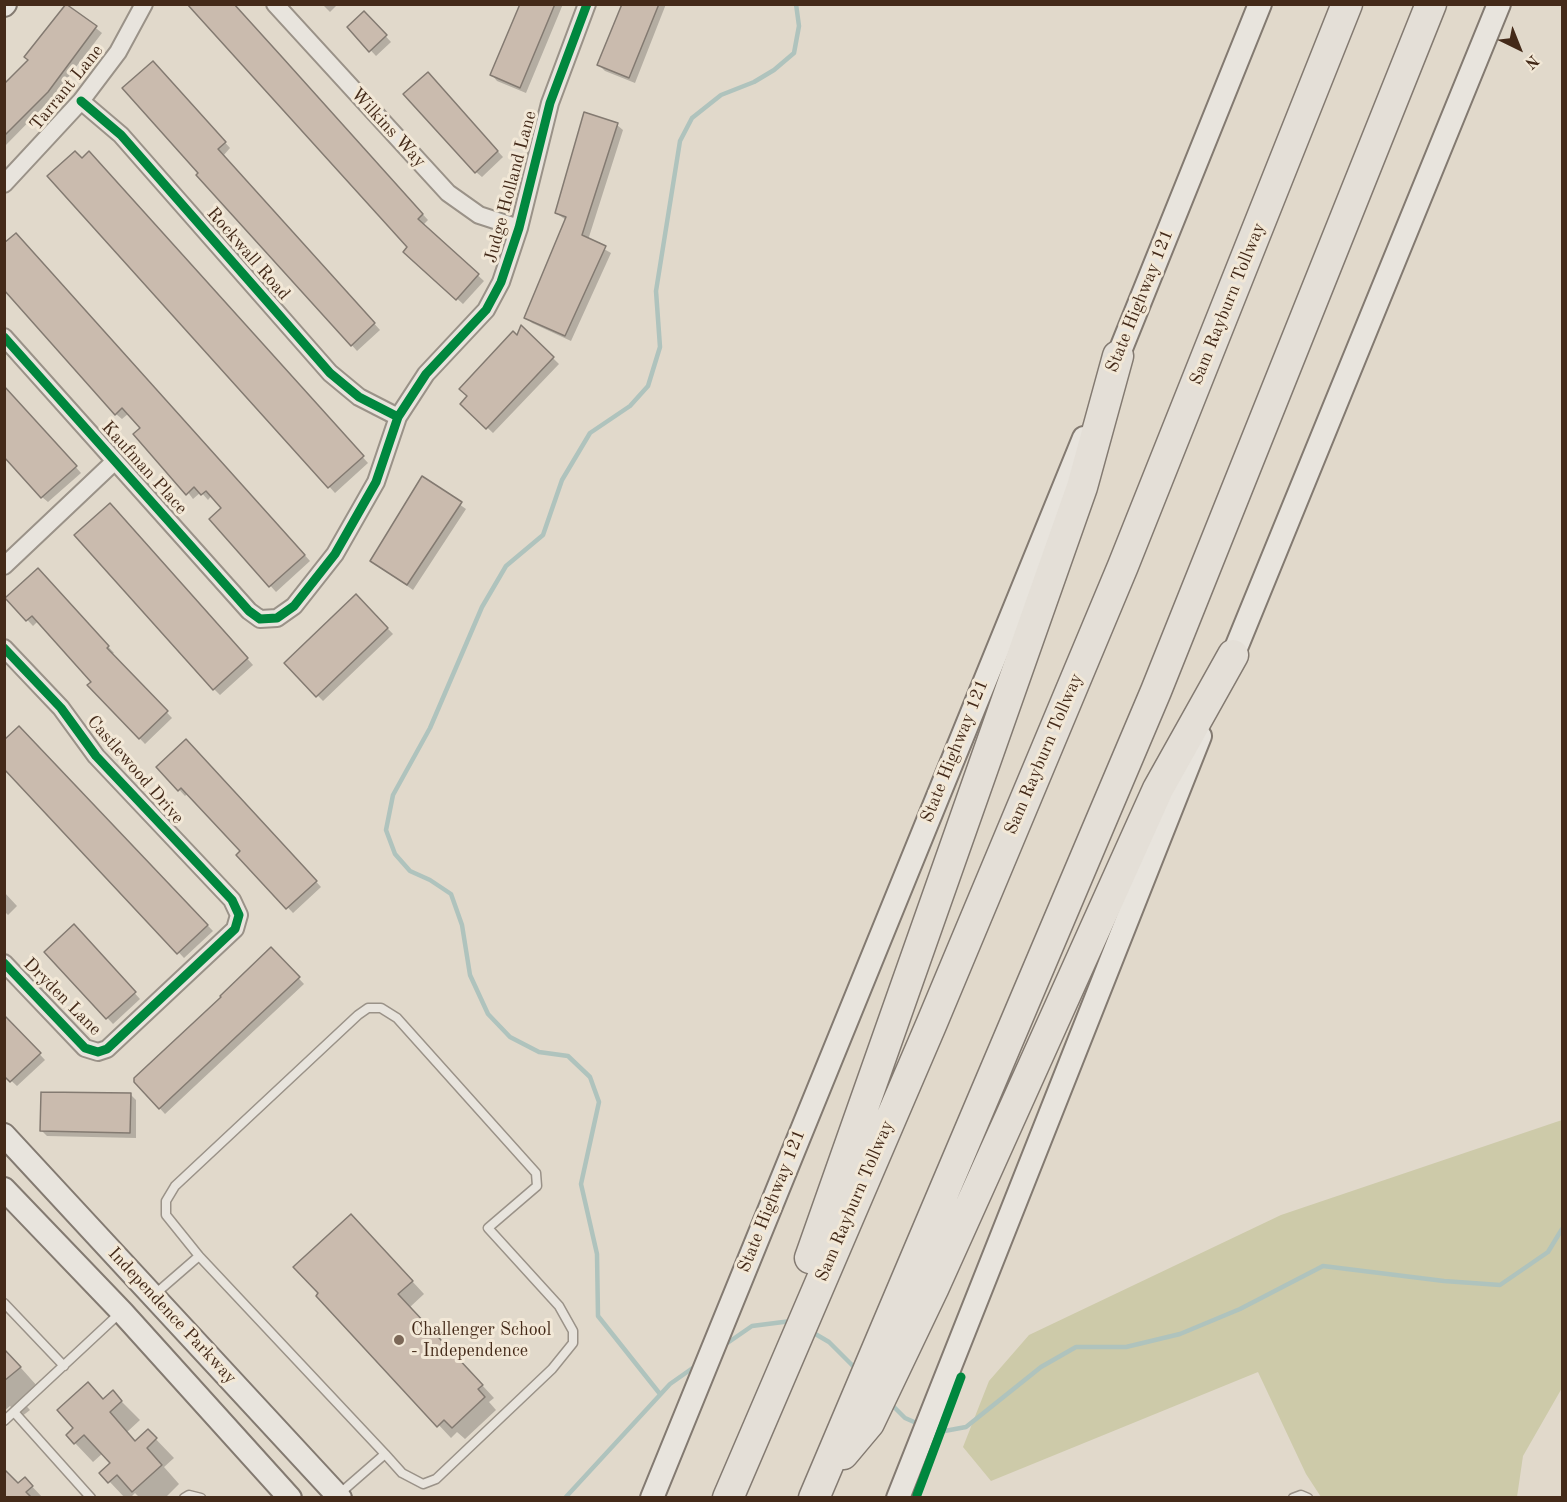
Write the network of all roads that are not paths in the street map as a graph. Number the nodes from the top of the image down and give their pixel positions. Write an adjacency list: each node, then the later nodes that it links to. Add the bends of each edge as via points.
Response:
1 (274, 4): 10 (street, Wilkins Way, via 448,193 479,215)
2 (587, 4): 10 (street, Judge Holland Lane, via 550,103)
3 (1260, 4): 12 (main road, State Highway 121)
4 (1347, 4): 25 (highway, Sam Rayburn Tollway, via 1123,566 936,1014)
5 (1431, 4): 27 (highway)
6 (1499, 4): 18 (main road)
7 (142, 5): 8 (street, Tarrant Lane, via 118,52)
8 (81, 101): 9 (street, Tarrant Lane); 13 (street, Rockwall Road, via 121,135 330,373 359,397)
9 (4, 184)
10 (519, 228): 13 (street, Judge Holland Lane, via 501,282 486,310 426,374)
11 (4, 337): 14 (street, Kaufman Place)
12 (1118, 356): 25 (highway, via 1082,487); 36 (main road, State Highway 121)
13 (398, 417): 16 (street, Judge Holland Lane, via 376,482 335,554 294,606 277,618)
14 (115, 461): 15 (street); 16 (street, Kaufman Place)
15 (4, 566)
16 (260, 619)
17 (4, 648): 20 (street, Castlewood Drive, via 61,708 96,756 232,900 239,915 235,929 107,1049)
18 (1233, 655): 27 (highway, via 1158,789); 37 (main road)
19 (4, 963): 20 (street, Dryden Lane, via 85,1048)
20 (98, 1052)
21 (4, 1135): 23 (main road, Independence Parkway)
22 (4, 1189): 24 (main road, Independence Parkway)
23 (69, 1204): 24 (main road); 28 (main road, Independence Parkway)
24 (43, 1229): 30 (main road, Independence Parkway)
25 (825, 1244): 43 (highway, via 792,1314 789,1357)
26 (200, 1256): 28 (lane); 34 (lane); 34 (lane, via 166,1215 166,1201 175,1186 358,1015 368,1008 381,1008 397,1018 536,1173 537,1186 488,1228 559,1306 573,1331 573,1343 552,1369 436,1479 423,1484 402,1473)
27 (921, 1284): 35 (highway)
28 (154, 1295): 42 (main road, Independence Parkway)
29 (4, 1303): 31 (lane)
30 (122, 1312): 31 (lane); 41 (main road, Independence Parkway)
31 (64, 1366): 32 (lane)
32 (14, 1412): 33 (lane); 38 (lane)
33 (4, 1421)
34 (385, 1454): 42 (lane)
35 (818, 1489)
36 (654, 1492)
37 (900, 1494)
38 (91, 1497)
39 (184, 1497): 40 (lane)
40 (201, 1497)
41 (290, 1497)
42 (338, 1497)
43 (728, 1497)
44 (1293, 1497): 45 (lane)
45 (1308, 1497)

